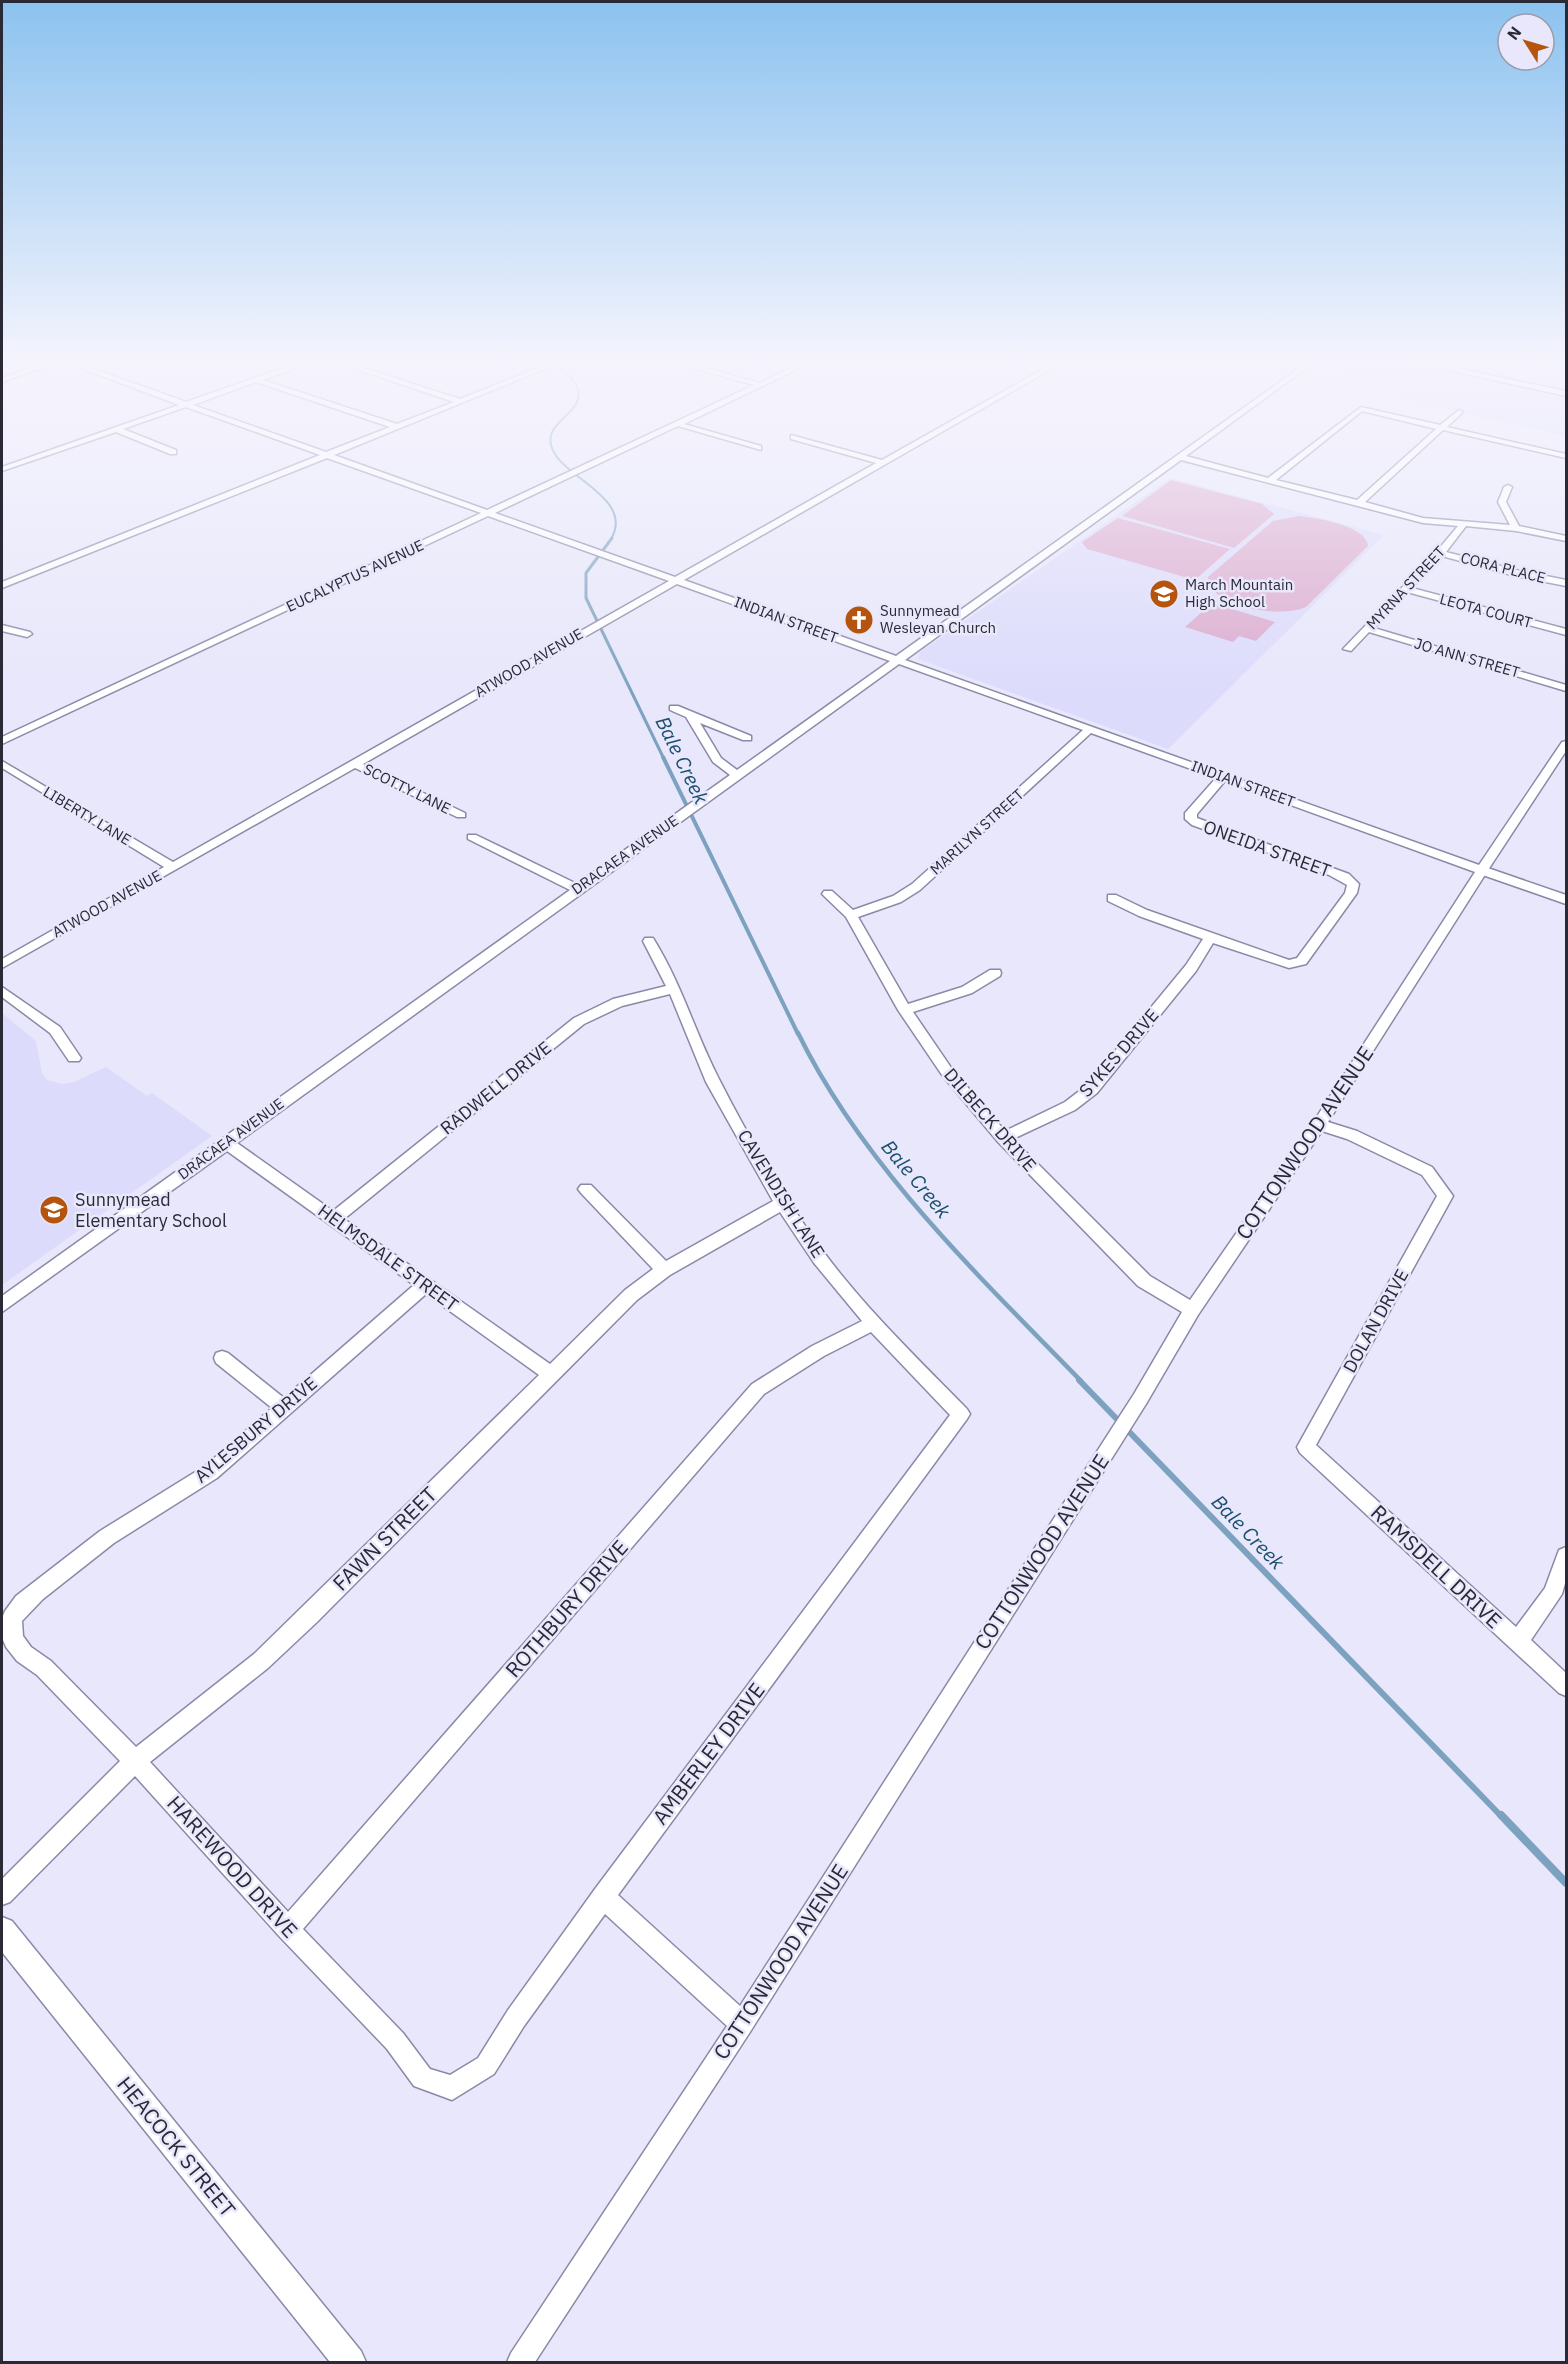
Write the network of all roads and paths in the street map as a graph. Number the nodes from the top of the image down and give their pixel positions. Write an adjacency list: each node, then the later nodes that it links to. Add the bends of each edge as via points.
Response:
1 (278, 474): 19 (street)
2 (380, 474): 12 (street, INDIAN STREET)
3 (571, 474): 12 (street, EUCALYPTUS AVENUE)
4 (863, 474): 17 (street, ATWOOD AVENUE)
5 (1156, 474): 26 (street, DRACAEA AVENUE)
6 (1243, 474): 9 (street)
7 (1278, 474): 9 (street)
8 (1390, 474): 11 (street)
9 (1269, 481): 11 (street)
10 (1508, 487): 14 (street, via 1502,502)
11 (1358, 504): 13 (street)
12 (488, 513): 17 (street, INDIAN STREET); 33 (street, EUCALYPTUS AVENUE)
13 (1463, 525): 14 (street); 16 (street, MYRNA STREET)
14 (1516, 528): 15 (street)
15 (1566, 538)
16 (1440, 553): 18 (street, CORA PLACE); 20 (street, MYRNA STREET)
17 (675, 580): 26 (street, INDIAN STREET); 36 (street, ATWOOD AVENUE)
18 (1566, 583)
19 (2, 585)
20 (1405, 589): 22 (street, MYRNA STREET); 23 (street, LEOTA COURT)
21 (2, 628): 24 (street)
22 (1368, 629): 25 (street, MYRNA STREET); 27 (street, JO ANN STREET)
23 (1566, 632)
24 (27, 634)
25 (1347, 650)
26 (897, 660): 30 (street, INDIAN STREET); 38 (street, DRACAEA AVENUE)
27 (1566, 688)
28 (674, 708): 29 (street)
29 (690, 715): 31 (street); 35 (street)
30 (1090, 729): 39 (street, INDIAN STREET); 48 (street, MARILYN STREET, via 916,887 897,899)
31 (729, 731): 32 (street); 35 (street)
32 (747, 738)
33 (2, 741)
34 (1566, 744): 43 (street, COTTONWOOD AVENUE)
35 (709, 746): 38 (street, via 717,760)
36 (353, 763): 40 (street, SCOTTY LANE); 42 (street, ATWOOD AVENUE)
37 (2, 764): 42 (street, LIBERTY LANE)
38 (737, 775): 44 (street, DRACAEA AVENUE)
39 (1223, 777): 43 (street, INDIAN STREET); 49 (street, ONEIDA STREET, via 1191,813 1191,819 1333,872 1353,884 1351,893 1301,960 1289,964 1276,961)
40 (461, 814)
41 (472, 837): 44 (street)
42 (173, 867): 51 (street, ATWOOD AVENUE)
43 (1482, 870): 47 (main road, INDIAN STREET); 57 (street, COTTONWOOD AVENUE)
44 (577, 889): 59 (street, DRACAEA AVENUE)
45 (828, 894): 48 (street, DILBECK DRIVE)
46 (1112, 898): 49 (street, ONEIDA STREET)
47 (1566, 900)
48 (851, 915): 55 (street, DILBECK DRIVE)
49 (1210, 937): 58 (street, SYKES DRIVE, via 1191,968 1092,1089 1070,1106)
50 (649, 941): 53 (street, CAVENDISH LANE)
51 (2, 964)
52 (995, 973): 55 (street, via 967,990)
53 (674, 989): 61 (street, CAVENDISH LANE, via 713,1082); 62 (street, RADWELL DRIVE, via 618,1002 579,1021)
54 (2, 991): 56 (street, via 55,1030)
55 (905, 1010): 58 (street, DILBECK DRIVE, via 947,1072)
56 (74, 1059)
57 (1319, 1125): 66 (street, COTTONWOOD AVENUE); 72 (street, DOLAN DRIVE, via 1352,1135 1428,1171 1445,1196)
58 (1003, 1138): 66 (street, DILBECK DRIVE, via 1144,1281)
59 (225, 1142): 62 (street, HELMSDALE STREET); 65 (street, DRACAEA AVENUE)
60 (586, 1189): 63 (street)
61 (782, 1203): 63 (street, FAWN STREET); 67 (street, CAVENDISH LANE, via 820,1259)
62 (333, 1219): 64 (street, HELMSDALE STREET)
63 (664, 1270): 69 (street, FAWN STREET, via 631,1295)
64 (425, 1285): 69 (street, HELMSDALE STREET); 70 (street, AYLESBURY DRIVE)
65 (2, 1305)
66 (1192, 1310): 82 (street, COTTONWOOD AVENUE, via 1140,1399)
67 (873, 1323): 71 (street, CAVENDISH LANE); 80 (street, ROTHBURY DRIVE, via 818,1351 758,1389)
68 (222, 1358): 70 (street)
69 (551, 1374): 77 (street, FAWN STREET, via 261,1662)
70 (284, 1408): 74 (street, AYLESBURY DRIVE, via 211,1472 107,1538 29,1597 12,1618)
71 (961, 1414): 79 (street, AMBERLEY DRIVE)
72 (1306, 1447): 75 (street, RAMSDELL DRIVE)
73 (1566, 1556): 75 (street, via 1552,1593)
74 (13, 1640): 77 (street, HAREWOOD DRIVE)
75 (1517, 1643): 76 (street, RAMSDELL DRIVE)
76 (1566, 1686)
77 (135, 1761): 78 (street, FAWN STREET); 80 (street, HAREWOOD DRIVE)
78 (2, 1894)
79 (603, 1897): 82 (street); 83 (street, AMBERLEY DRIVE, via 486,2066)
80 (288, 1929): 83 (street, HAREWOOD DRIVE, via 395,2041 422,2078)
81 (2, 1931): 84 (main road, HEACOCK STREET)
82 (741, 2024): 85 (street, COTTONWOOD AVENUE)
83 (452, 2088)
84 (350, 2362)
85 (520, 2362)

